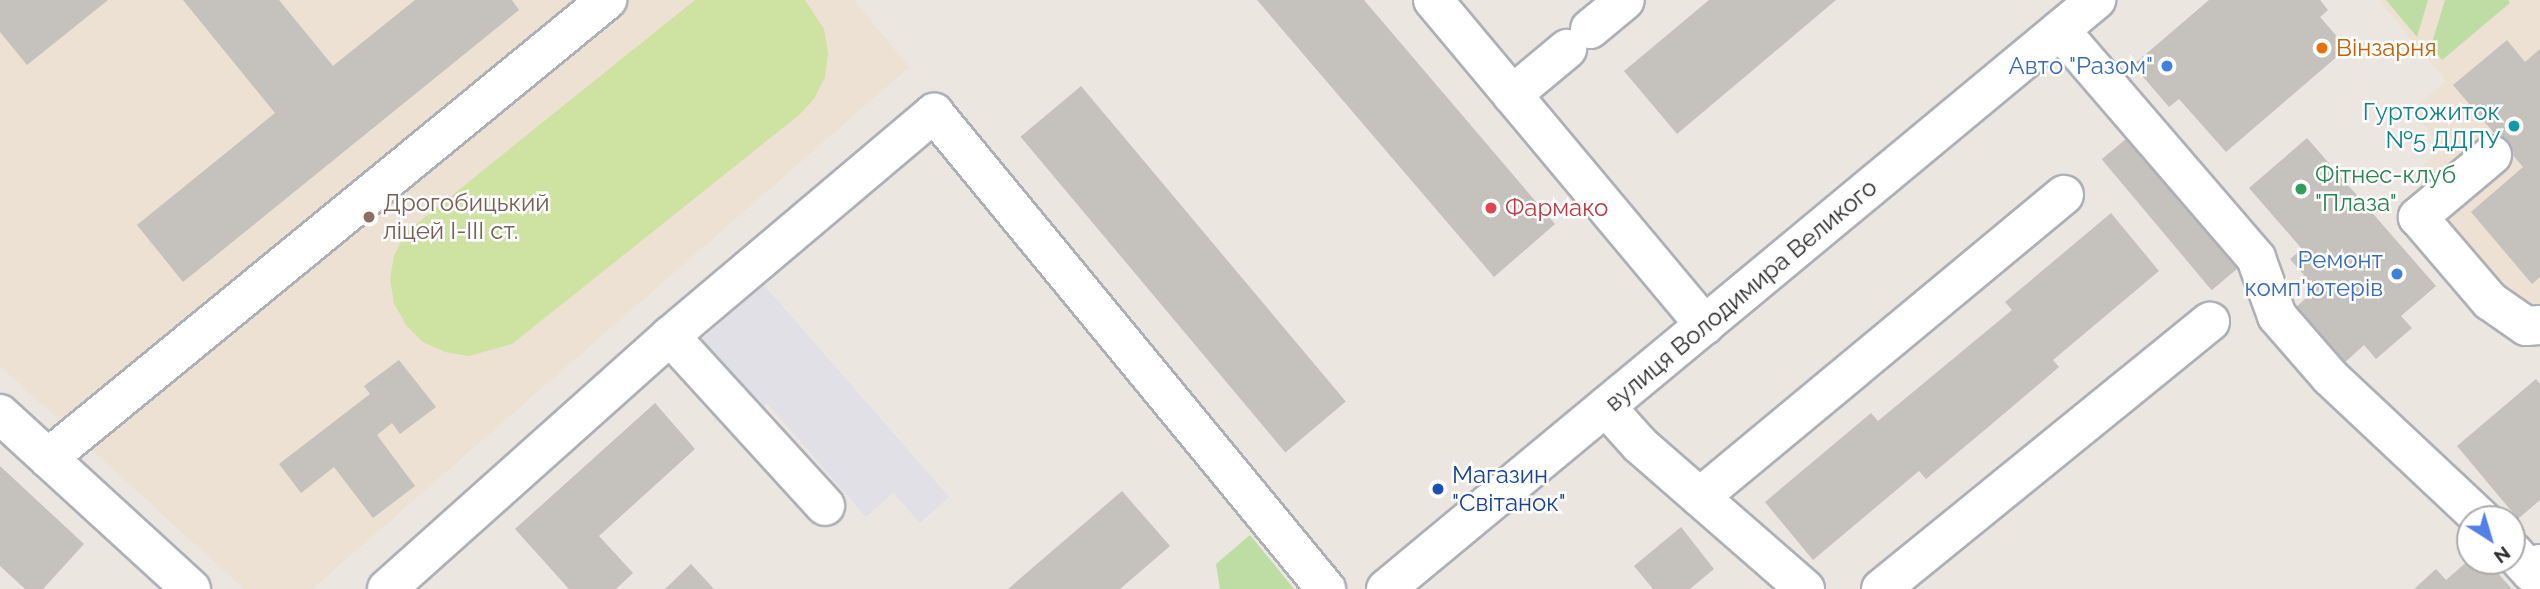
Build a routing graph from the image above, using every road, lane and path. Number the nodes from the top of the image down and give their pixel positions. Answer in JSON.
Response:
{"nodes":[{"id":1,"x":607,"y":0,"type":"edge"},
{"id":2,"x":1433,"y":0,"type":"edge"},
{"id":3,"x":1625,"y":0,"type":"edge"},
{"id":4,"x":2096,"y":0,"type":"edge"},
{"id":5,"x":2060,"y":30,"type":"junction"},
{"id":6,"x":1512,"y":95,"type":"junction"},
{"id":7,"x":2492,"y":155,"type":"dead end"},
{"id":8,"x":2064,"y":195,"type":"dead end"},
{"id":9,"x":2210,"y":322,"type":"dead end"},
{"id":10,"x":1704,"y":325,"type":"junction"},
{"id":11,"x":2540,"y":325,"type":"edge"},
{"id":12,"x":670,"y":336,"type":"junction"},
{"id":13,"x":1606,"y":407,"type":"junction"},
{"id":14,"x":0,"y":414,"type":"edge"},
{"id":15,"x":48,"y":458,"type":"junction"},
{"id":16,"x":1700,"y":497,"type":"junction"},
{"id":17,"x":2466,"y":505,"type":"edge"},
{"id":18,"x":825,"y":506,"type":"dead end"},
{"id":19,"x":2540,"y":564,"type":"edge"},
{"id":20,"x":2526,"y":566,"type":"edge"},
{"id":21,"x":191,"y":589,"type":"edge"},
{"id":22,"x":387,"y":589,"type":"edge"},
{"id":23,"x":1326,"y":589,"type":"edge"},
{"id":24,"x":1386,"y":589,"type":"edge"},
{"id":25,"x":1805,"y":589,"type":"edge"},
{"id":26,"x":1881,"y":589,"type":"edge"}],
"edges":[{"from":1,"to":15,"type":"street"},
{"from":2,"to":6,"type":"street"},
{"from":3,"to":6,"type":"street"},
{"from":4,"to":5,"type":"street","name":"вулиця Володимира Великого"},
{"from":5,"to":10,"type":"street","name":"вулиця Володимира Великого"},
{"from":5,"to":17,"type":"street"},
{"from":6,"to":10,"type":"street"},
{"from":7,"to":11,"type":"street"},
{"from":8,"to":16,"type":"street"},
{"from":9,"to":26,"type":"street"},
{"from":10,"to":13,"type":"street","name":"вулиця Володимира Великого"},
{"from":12,"to":18,"type":"street"},
{"from":12,"to":22,"type":"street"},
{"from":12,"to":23,"type":"street"},
{"from":13,"to":16,"type":"street"},
{"from":13,"to":24,"type":"street","name":"вулиця Володимира Великого"},
{"from":14,"to":15,"type":"street"},
{"from":15,"to":21,"type":"street"},
{"from":16,"to":25,"type":"street"},
{"from":19,"to":20,"type":"street"}]}
